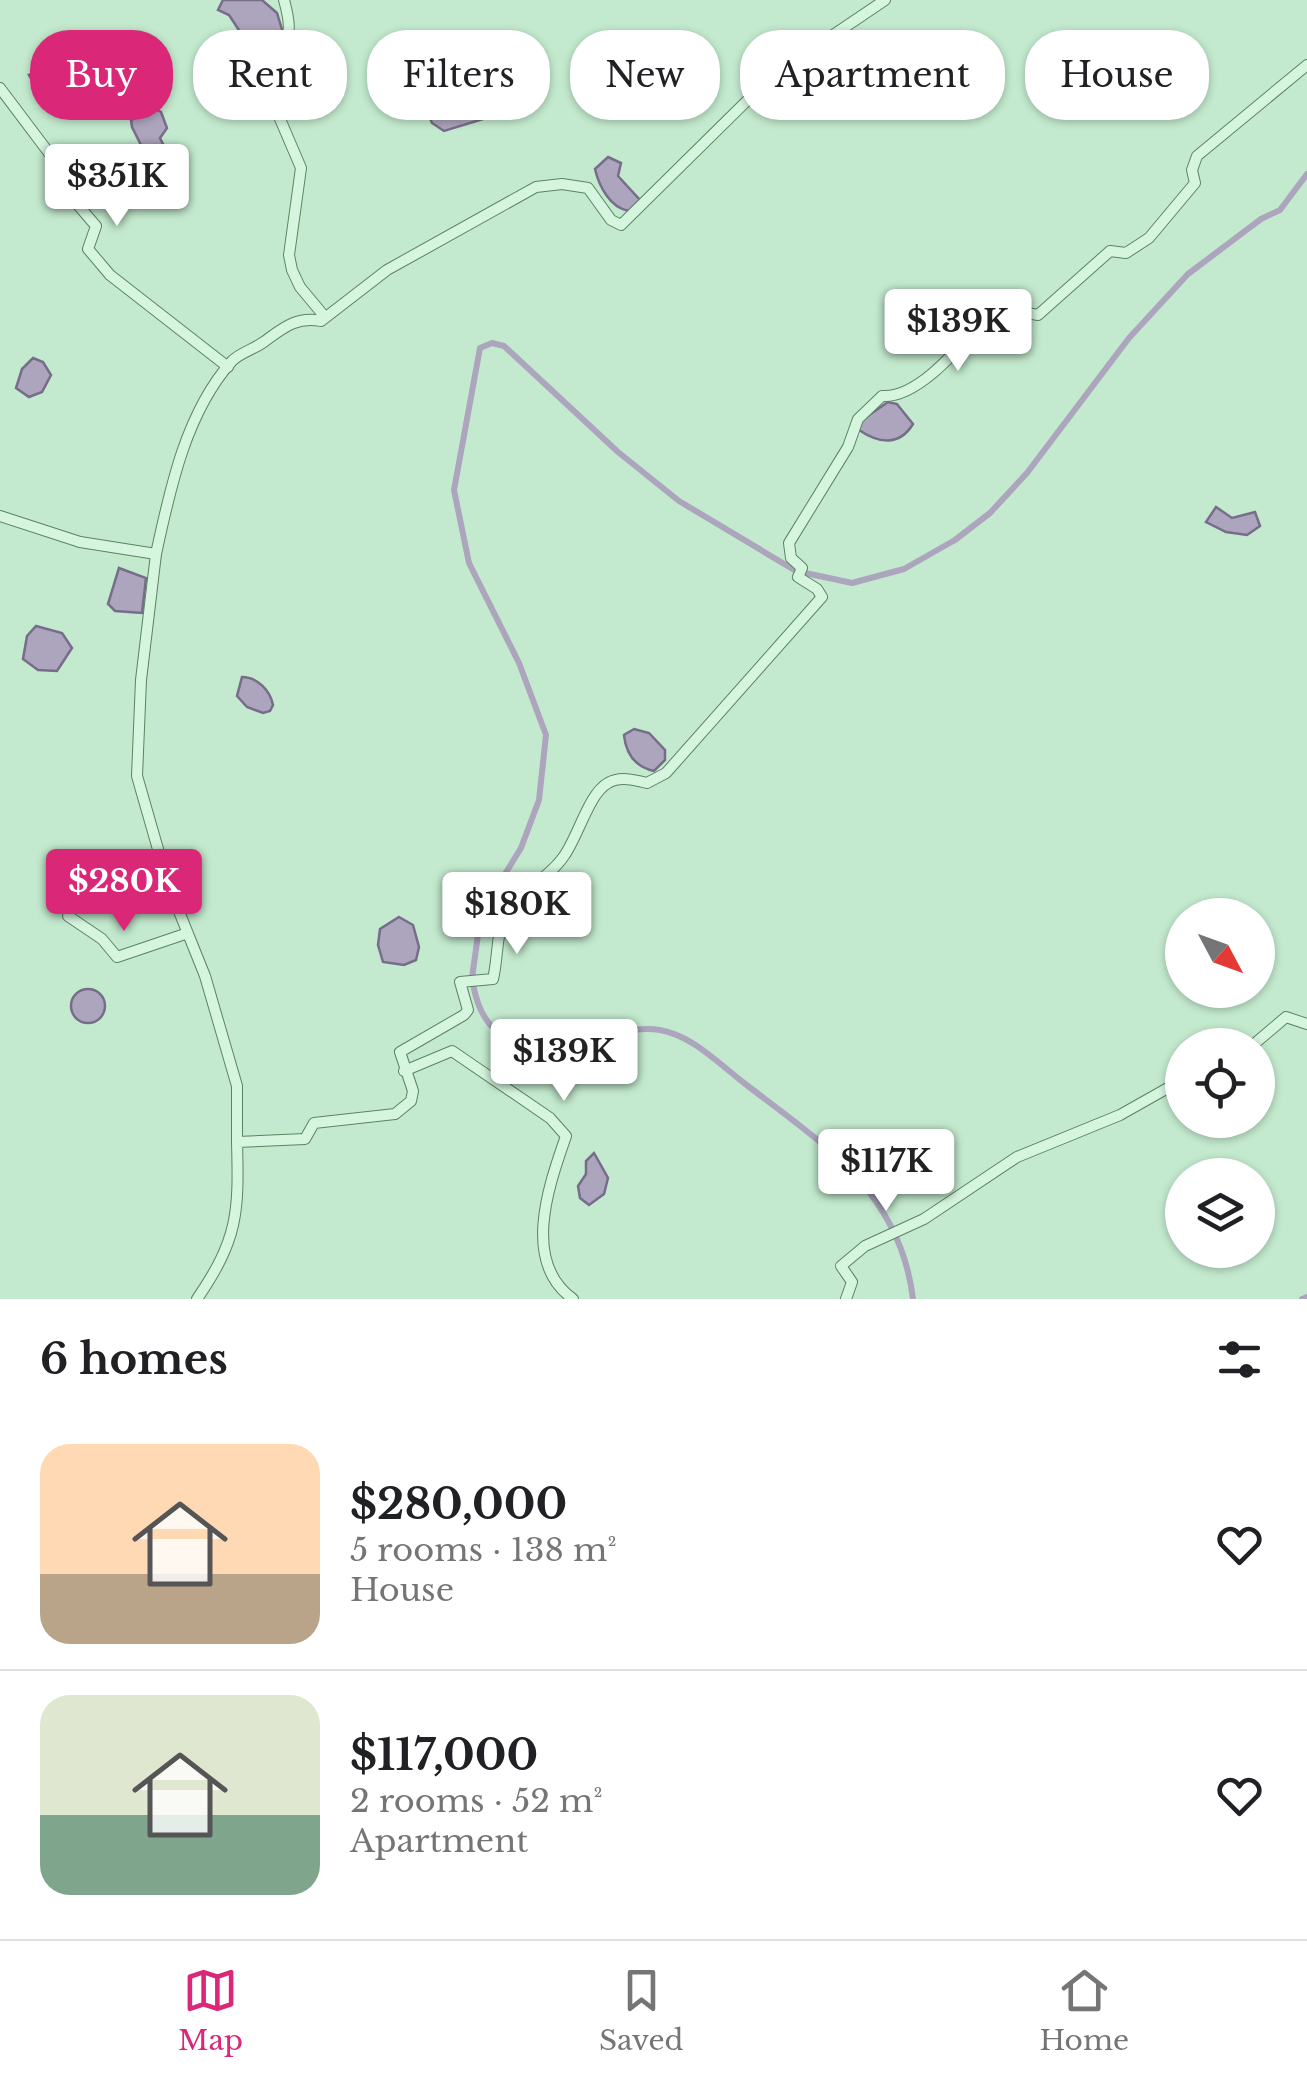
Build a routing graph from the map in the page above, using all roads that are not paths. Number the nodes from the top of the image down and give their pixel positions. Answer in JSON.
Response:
{"nodes":[{"id":1,"x":284,"y":0,"type":"edge"},
{"id":2,"x":886,"y":0,"type":"edge"},
{"id":3,"x":1307,"y":64,"type":"edge"},
{"id":4,"x":0,"y":88,"type":"edge"},
{"id":5,"x":325,"y":317,"type":"junction"},
{"id":6,"x":228,"y":368,"type":"junction"},
{"id":7,"x":0,"y":516,"type":"edge"},
{"id":8,"x":156,"y":554,"type":"junction"},
{"id":9,"x":68,"y":916,"type":"dead end"},
{"id":10,"x":185,"y":934,"type":"junction"},
{"id":11,"x":1307,"y":1024,"type":"edge"},
{"id":12,"x":1274,"y":1028,"type":"edge"},
{"id":13,"x":404,"y":1072,"type":"junction"},
{"id":14,"x":1165,"y":1090,"type":"edge"},
{"id":15,"x":237,"y":1142,"type":"junction"},
{"id":16,"x":197,"y":1299,"type":"edge"},
{"id":17,"x":573,"y":1299,"type":"edge"},
{"id":18,"x":846,"y":1299,"type":"edge"}],
"edges":[{"from":1,"to":5,"type":"street"},
{"from":2,"to":5,"type":"street"},
{"from":3,"to":13,"type":"street"},
{"from":4,"to":6,"type":"street"},
{"from":5,"to":6,"type":"street"},
{"from":6,"to":8,"type":"street"},
{"from":7,"to":8,"type":"street"},
{"from":8,"to":10,"type":"street"},
{"from":9,"to":10,"type":"street"},
{"from":10,"to":15,"type":"street"},
{"from":11,"to":12,"type":"street"},
{"from":13,"to":15,"type":"street"},
{"from":13,"to":17,"type":"street"},
{"from":14,"to":18,"type":"street"},
{"from":15,"to":16,"type":"street"}]}
